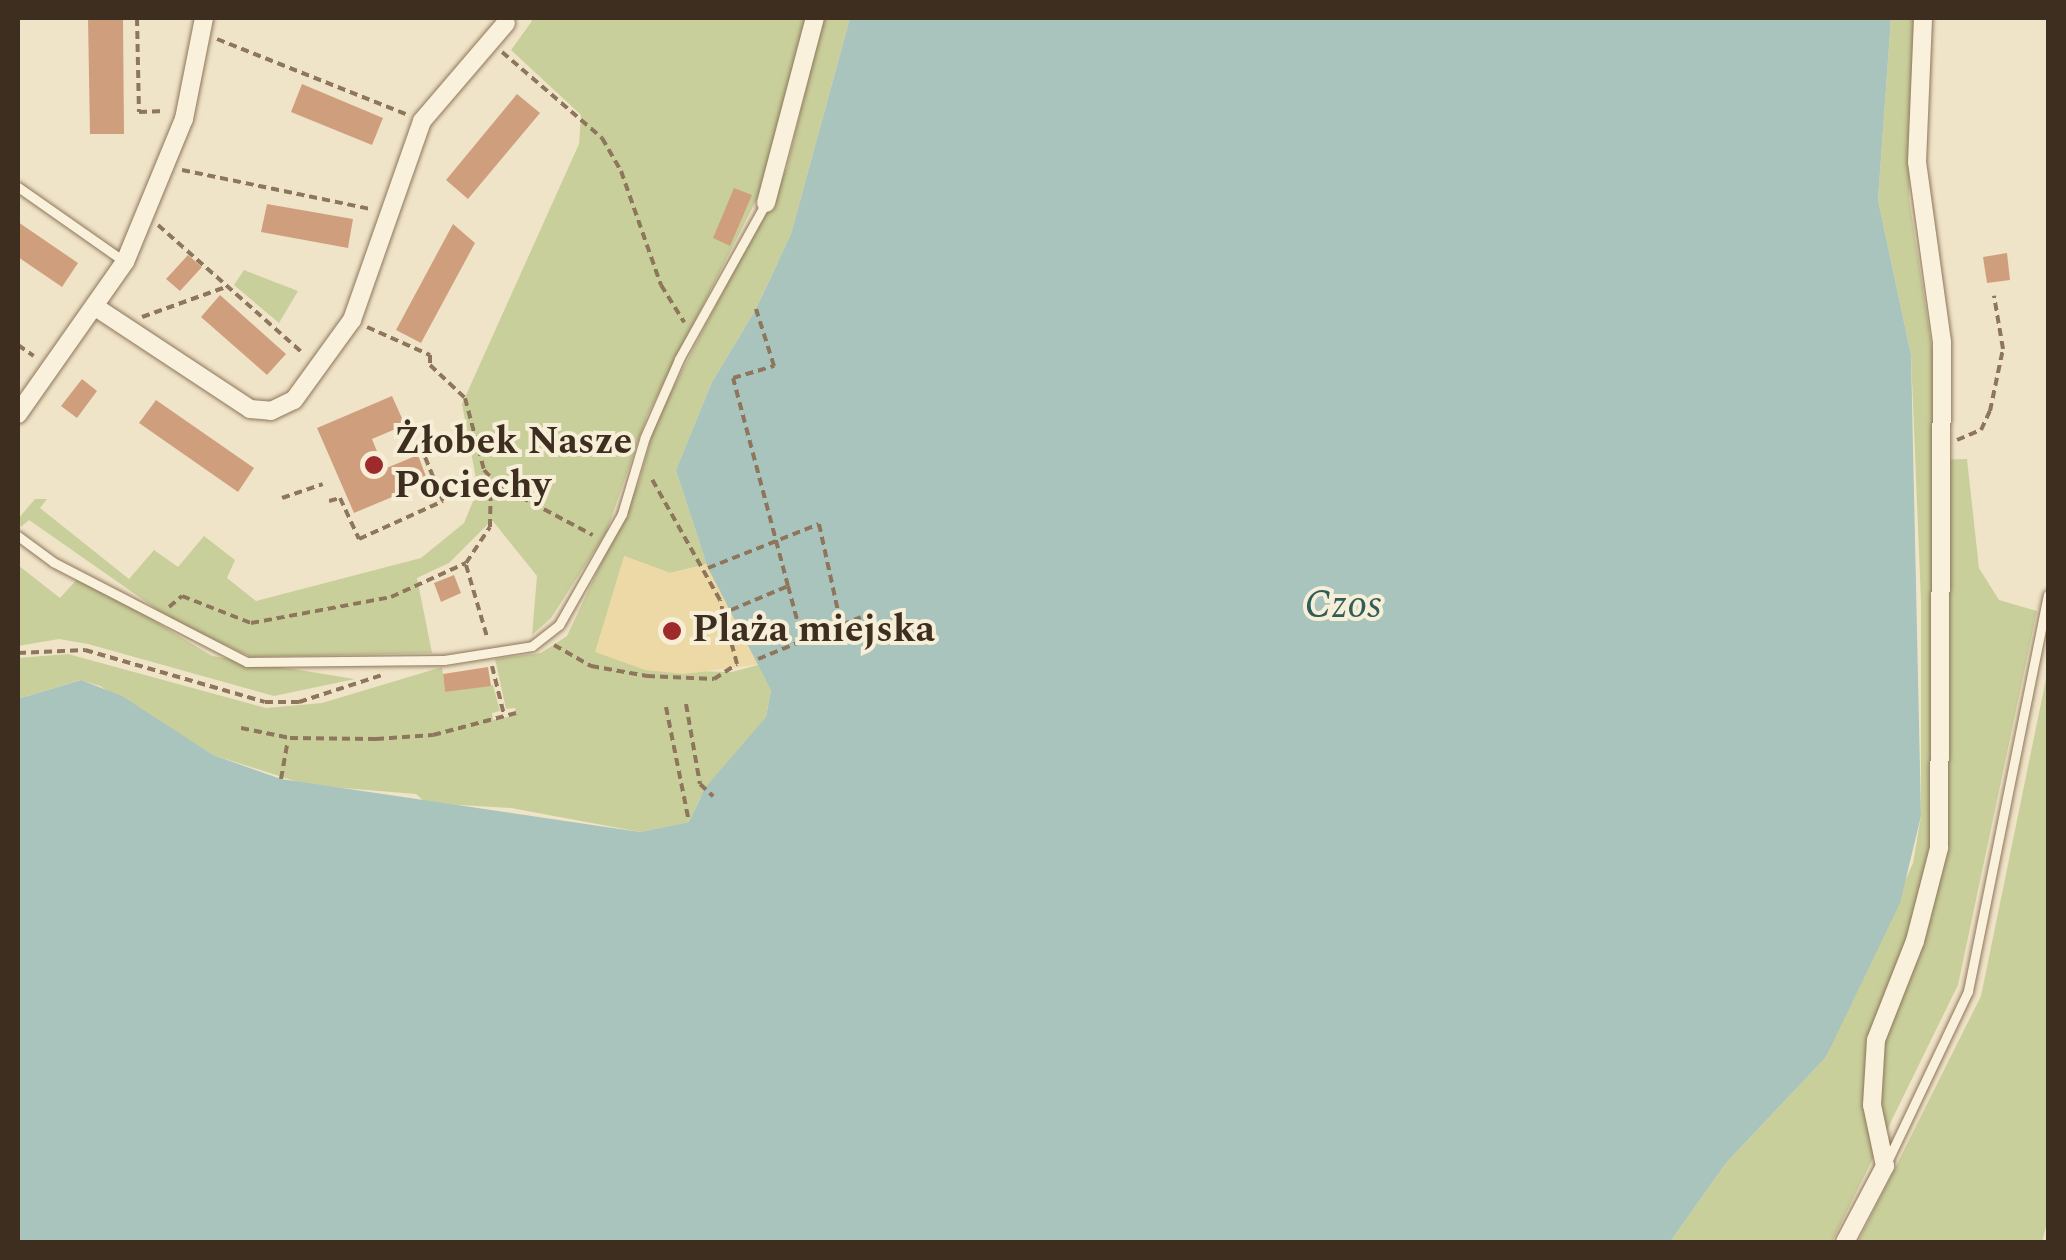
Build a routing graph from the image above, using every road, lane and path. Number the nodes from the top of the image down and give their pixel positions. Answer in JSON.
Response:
{"nodes":[{"id":1,"x":138,"y":18,"type":"edge"},
{"id":2,"x":204,"y":18,"type":"edge"},
{"id":3,"x":815,"y":18,"type":"edge"},
{"id":4,"x":1923,"y":18,"type":"edge"},
{"id":5,"x":506,"y":22,"type":"dead end"},
{"id":6,"x":218,"y":39,"type":"dead end"},
{"id":7,"x":509,"y":57,"type":"dead end"},
{"id":8,"x":164,"y":111,"type":"dead end"},
{"id":9,"x":422,"y":121,"type":"junction"},
{"id":10,"x":182,"y":170,"type":"dead end"},
{"id":11,"x":18,"y":187,"type":"edge"},
{"id":12,"x":766,"y":203,"type":"joint"},
{"id":13,"x":391,"y":212,"type":"junction"},
{"id":14,"x":158,"y":225,"type":"dead end"},
{"id":15,"x":125,"y":262,"type":"junction"},
{"id":16,"x":226,"y":287,"type":"junction"},
{"id":17,"x":1994,"y":296,"type":"dead end"},
{"id":18,"x":97,"y":308,"type":"junction"},
{"id":19,"x":756,"y":309,"type":"dead end"},
{"id":20,"x":352,"y":320,"type":"junction"},
{"id":21,"x":697,"y":330,"type":"junction"},
{"id":22,"x":130,"y":331,"type":"junction"},
{"id":23,"x":18,"y":344,"type":"edge"},
{"id":24,"x":28,"y":352,"type":"dead end"},
{"id":25,"x":319,"y":367,"type":"junction"},
{"id":26,"x":18,"y":414,"type":"edge"},
{"id":27,"x":1953,"y":441,"type":"dead end"},
{"id":28,"x":423,"y":452,"type":"dead end"},
{"id":29,"x":639,"y":455,"type":"junction"},
{"id":30,"x":490,"y":477,"type":"junction"},
{"id":31,"x":323,"y":484,"type":"dead end"},
{"id":32,"x":282,"y":498,"type":"dead end"},
{"id":33,"x":330,"y":501,"type":"dead end"},
{"id":34,"x":18,"y":536,"type":"edge"},
{"id":35,"x":607,"y":540,"type":"junction"},
{"id":36,"x":775,"y":542,"type":"junction"},
{"id":37,"x":466,"y":563,"type":"junction"},
{"id":38,"x":708,"y":568,"type":"dead end"},
{"id":39,"x":788,"y":586,"type":"junction"},
{"id":40,"x":2048,"y":595,"type":"edge"},
{"id":41,"x":731,"y":610,"type":"dead end"},
{"id":42,"x":158,"y":616,"type":"junction"},
{"id":43,"x":861,"y":618,"type":"dead end"},
{"id":44,"x":841,"y":626,"type":"junction"},
{"id":45,"x":486,"y":629,"type":"dead end"},
{"id":46,"x":546,"y":638,"type":"junction"},
{"id":47,"x":802,"y":642,"type":"junction"},
{"id":48,"x":18,"y":653,"type":"edge"},
{"id":49,"x":489,"y":653,"type":"junction"},
{"id":50,"x":758,"y":659,"type":"dead end"},
{"id":51,"x":396,"y":668,"type":"dead end"},
{"id":52,"x":686,"y":704,"type":"dead end"},
{"id":53,"x":666,"y":707,"type":"dead end"},
{"id":54,"x":516,"y":713,"type":"dead end"},
{"id":55,"x":504,"y":715,"type":"junction"},
{"id":56,"x":241,"y":728,"type":"dead end"},
{"id":57,"x":286,"y":744,"type":"dead end"},
{"id":58,"x":281,"y":778,"type":"dead end"},
{"id":59,"x":713,"y":796,"type":"dead end"},
{"id":60,"x":688,"y":822,"type":"dead end"},
{"id":61,"x":1885,"y":1166,"type":"junction"},
{"id":62,"x":1845,"y":1242,"type":"edge"}],
"edges":[{"from":1,"to":8,"type":"path"},
{"from":2,"to":15,"type":"street"},
{"from":3,"to":12,"type":"street"},
{"from":4,"to":61,"type":"street"},
{"from":5,"to":9,"type":"street"},
{"from":6,"to":9,"type":"path"},
{"from":7,"to":21,"type":"path"},
{"from":9,"to":13,"type":"street"},
{"from":10,"to":13,"type":"path"},
{"from":11,"to":15,"type":"lane"},
{"from":12,"to":21,"type":"lane"},
{"from":13,"to":20,"type":"street"},
{"from":14,"to":16,"type":"path"},
{"from":15,"to":18,"type":"street"},
{"from":16,"to":22,"type":"path"},
{"from":16,"to":25,"type":"path"},
{"from":17,"to":27,"type":"path"},
{"from":18,"to":22,"type":"street"},
{"from":18,"to":26,"type":"street"},
{"from":19,"to":36,"type":"path"},
{"from":20,"to":25,"type":"street"},
{"from":20,"to":30,"type":"path"},
{"from":21,"to":29,"type":"lane"},
{"from":22,"to":25,"type":"street"},
{"from":23,"to":24,"type":"path"},
{"from":28,"to":33,"type":"path"},
{"from":29,"to":35,"type":"lane"},
{"from":29,"to":46,"type":"path"},
{"from":30,"to":35,"type":"path"},
{"from":30,"to":37,"type":"path"},
{"from":31,"to":32,"type":"path"},
{"from":34,"to":42,"type":"lane"},
{"from":35,"to":46,"type":"lane"},
{"from":36,"to":38,"type":"path"},
{"from":36,"to":39,"type":"path"},
{"from":36,"to":44,"type":"path"},
{"from":37,"to":42,"type":"path"},
{"from":37,"to":45,"type":"path"},
{"from":39,"to":41,"type":"path"},
{"from":39,"to":47,"type":"path"},
{"from":40,"to":61,"type":"lane"},
{"from":42,"to":49,"type":"lane"},
{"from":43,"to":44,"type":"path"},
{"from":44,"to":47,"type":"path"},
{"from":46,"to":49,"type":"lane"},
{"from":47,"to":50,"type":"path"},
{"from":48,"to":51,"type":"path"},
{"from":49,"to":55,"type":"path"},
{"from":52,"to":59,"type":"path"},
{"from":53,"to":60,"type":"path"},
{"from":54,"to":55,"type":"path"},
{"from":55,"to":56,"type":"path"},
{"from":57,"to":58,"type":"path"},
{"from":61,"to":62,"type":"street"}]}
